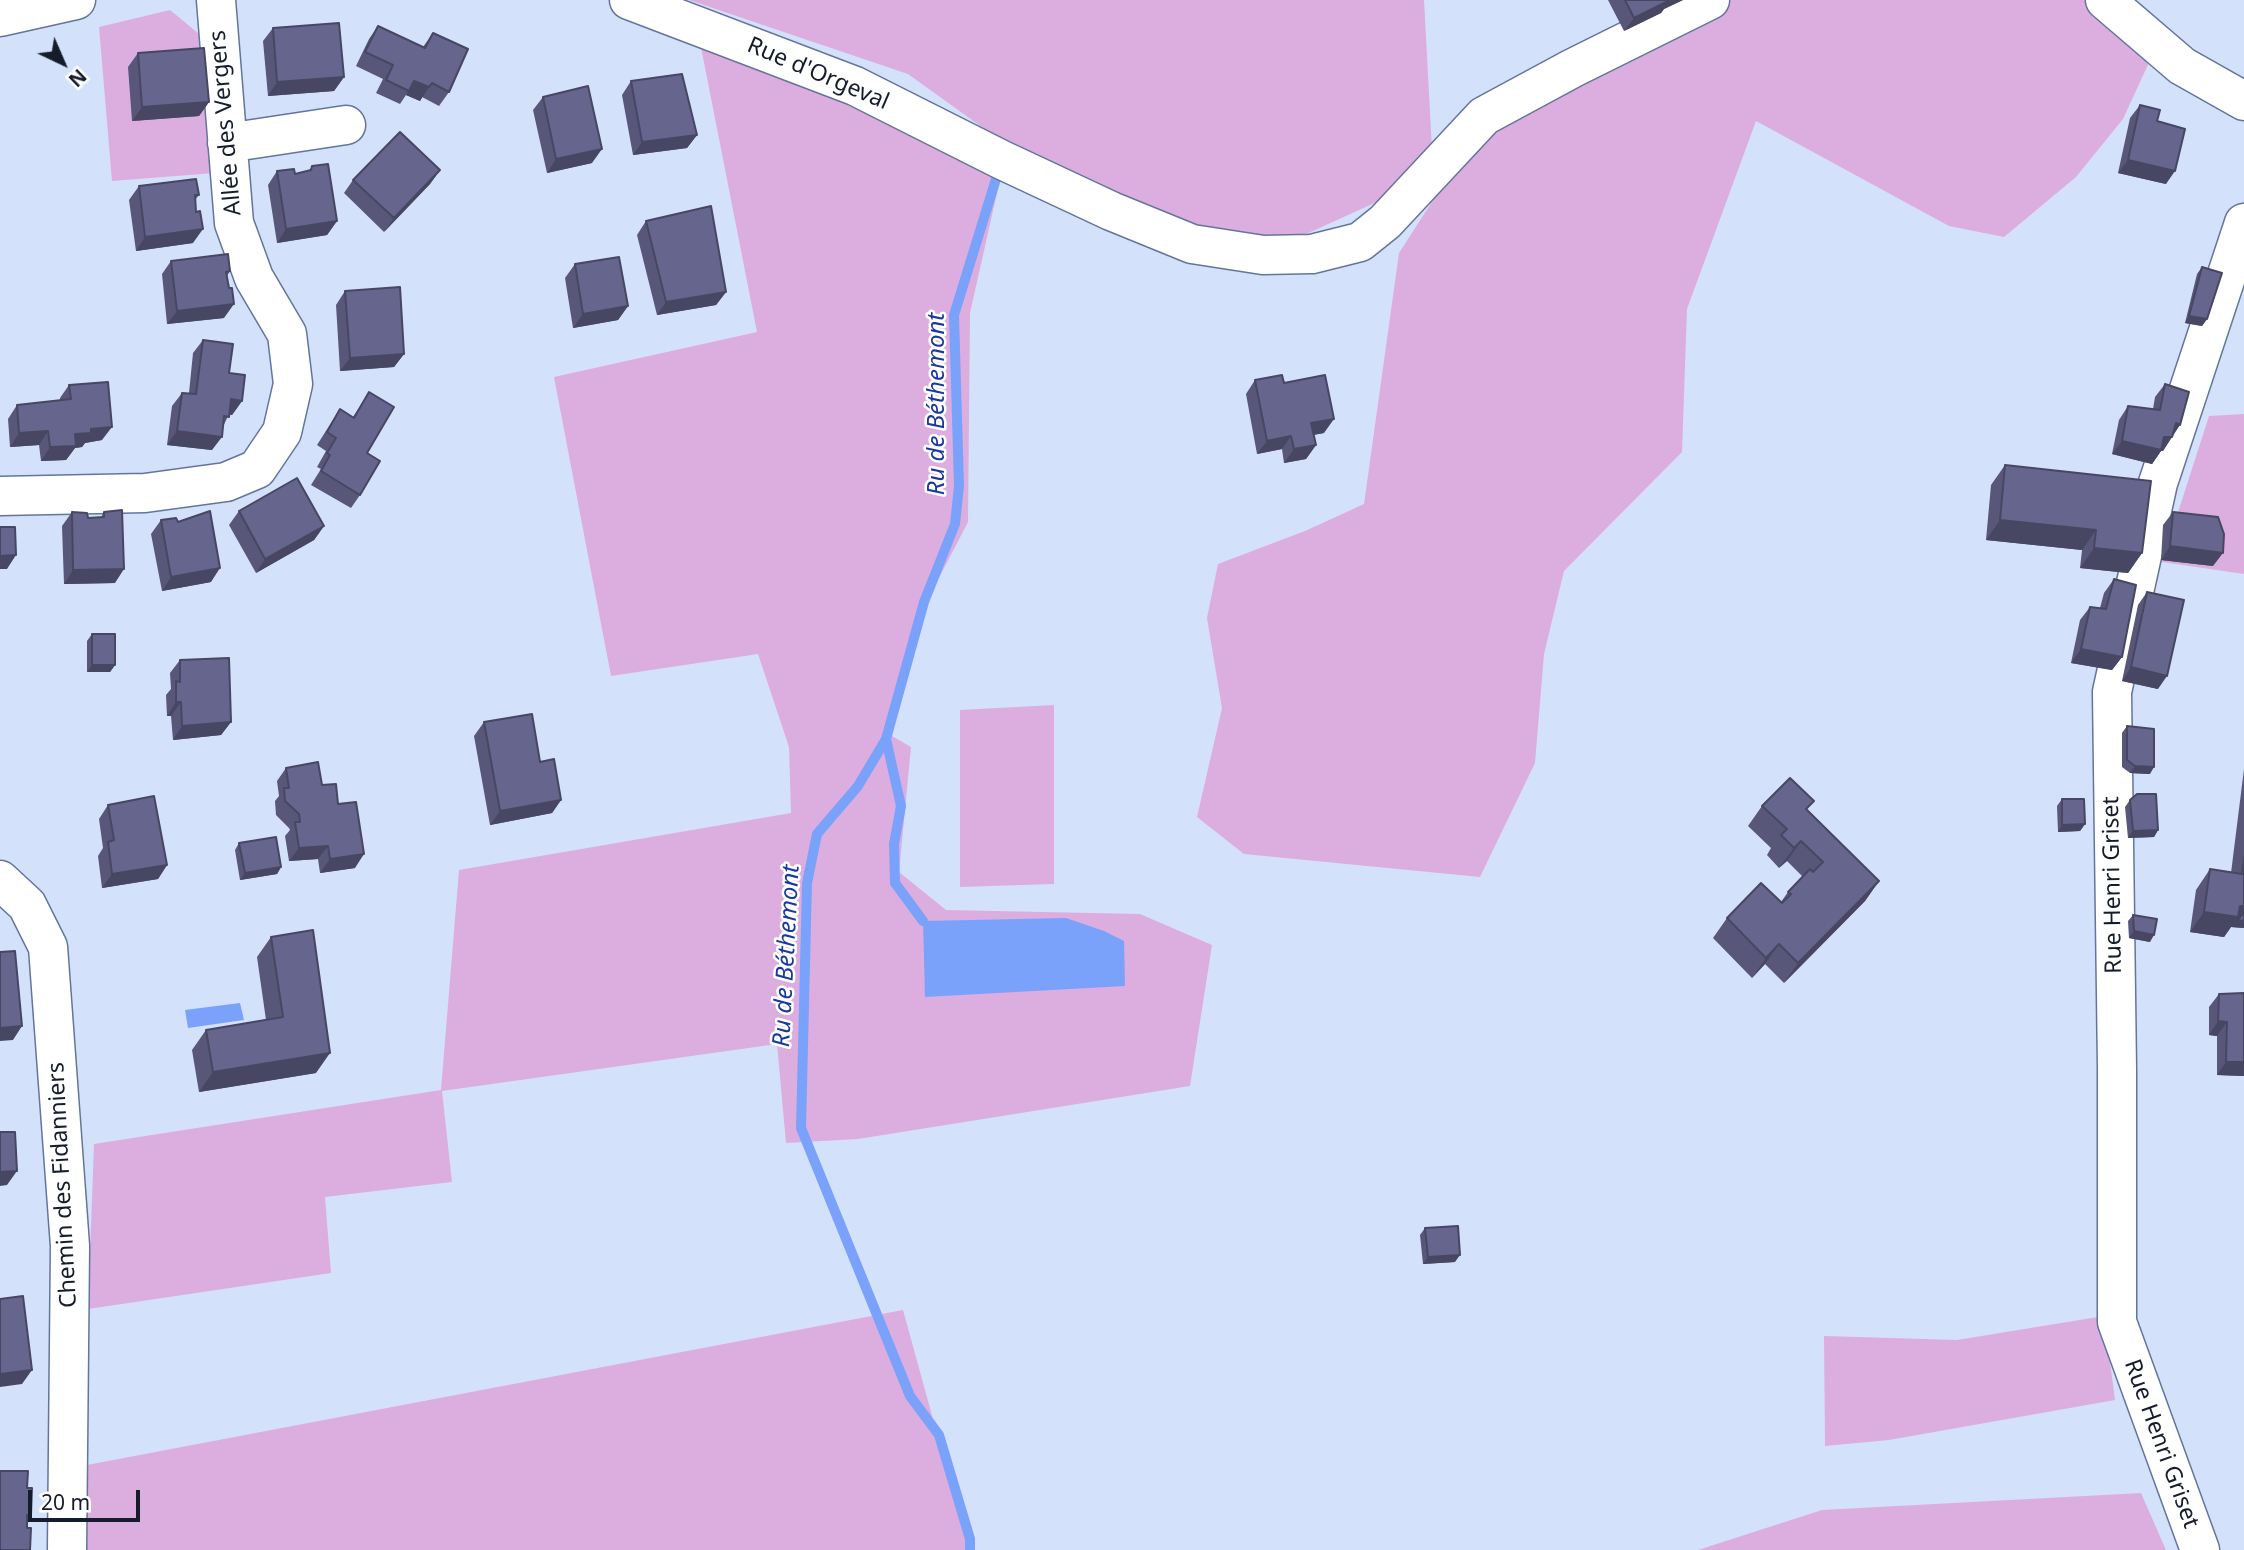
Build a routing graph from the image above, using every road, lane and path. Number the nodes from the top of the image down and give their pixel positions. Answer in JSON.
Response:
{"nodes":[{"id":1,"x":76,"y":0,"type":"edge"},
{"id":2,"x":216,"y":0,"type":"edge"},
{"id":3,"x":629,"y":0,"type":"edge"},
{"id":4,"x":1710,"y":0,"type":"edge"},
{"id":5,"x":2105,"y":0,"type":"edge"},
{"id":6,"x":0,"y":17,"type":"edge"},
{"id":7,"x":2244,"y":101,"type":"edge"},
{"id":8,"x":346,"y":125,"type":"dead end"},
{"id":9,"x":227,"y":143,"type":"junction"},
{"id":10,"x":2244,"y":223,"type":"edge"},
{"id":11,"x":0,"y":496,"type":"edge"},
{"id":12,"x":0,"y":880,"type":"edge"},
{"id":13,"x":67,"y":1550,"type":"edge"},
{"id":14,"x":2200,"y":1550,"type":"edge"}],
"edges":[{"from":1,"to":6,"type":"street"},
{"from":2,"to":9,"type":"street","name":"Allée des Vergers"},
{"from":3,"to":4,"type":"street","name":"Rue d'Orgeval"},
{"from":5,"to":7,"type":"street"},
{"from":8,"to":9,"type":"street"},
{"from":9,"to":11,"type":"street","name":"Allée des Vergers"},
{"from":10,"to":14,"type":"street","name":"Rue Henri Griset"},
{"from":12,"to":13,"type":"street","name":"Chemin des Fidanniers"}]}
